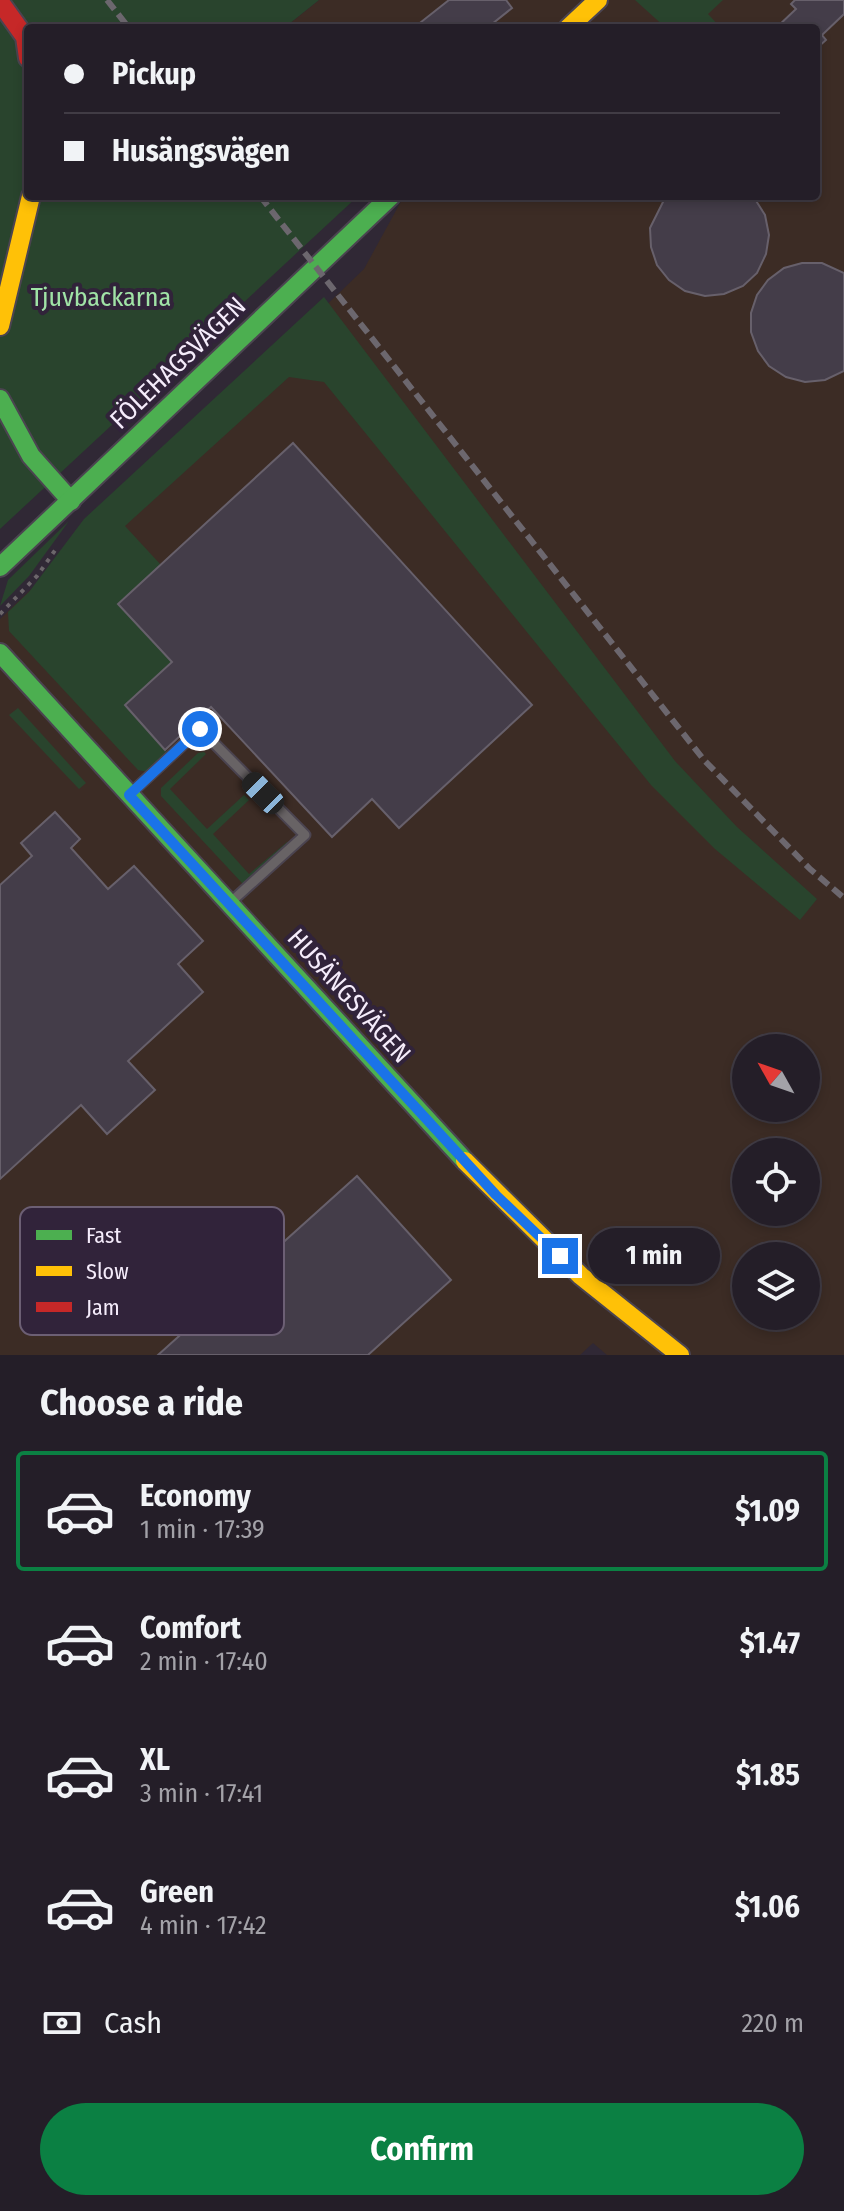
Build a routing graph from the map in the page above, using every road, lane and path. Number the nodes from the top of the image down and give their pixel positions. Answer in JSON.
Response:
{"nodes":[{"id":1,"x":598,"y":0,"type":"edge"},
{"id":2,"x":0,"y":2,"type":"edge"},
{"id":3,"x":572,"y":24,"type":"edge"},
{"id":4,"x":24,"y":36,"type":"edge"},
{"id":5,"x":30,"y":200,"type":"edge"},
{"id":6,"x":387,"y":200,"type":"edge"},
{"id":7,"x":0,"y":326,"type":"edge"},
{"id":8,"x":0,"y":399,"type":"edge"},
{"id":9,"x":71,"y":501,"type":"junction"},
{"id":10,"x":0,"y":567,"type":"edge"},
{"id":11,"x":0,"y":653,"type":"edge"},
{"id":12,"x":129,"y":795,"type":"junction"},
{"id":13,"x":229,"y":903,"type":"junction"},
{"id":14,"x":680,"y":1355,"type":"edge"}],
"edges":[{"from":1,"to":3,"type":"street"},
{"from":2,"to":4,"type":"street"},
{"from":5,"to":7,"type":"street"},
{"from":6,"to":9,"type":"street","name":"FÖLEHAGSVÄGEN"},
{"from":8,"to":9,"type":"street"},
{"from":9,"to":10,"type":"street","name":"FÖLEHAGSVÄGEN"},
{"from":11,"to":12,"type":"street","name":"HUSÄNGSVÄGEN"},
{"from":12,"to":13,"type":"street","name":"HUSÄNGSVÄGEN"},
{"from":12,"to":13,"type":"lane"},
{"from":13,"to":14,"type":"street","name":"HUSÄNGSVÄGEN"}]}
